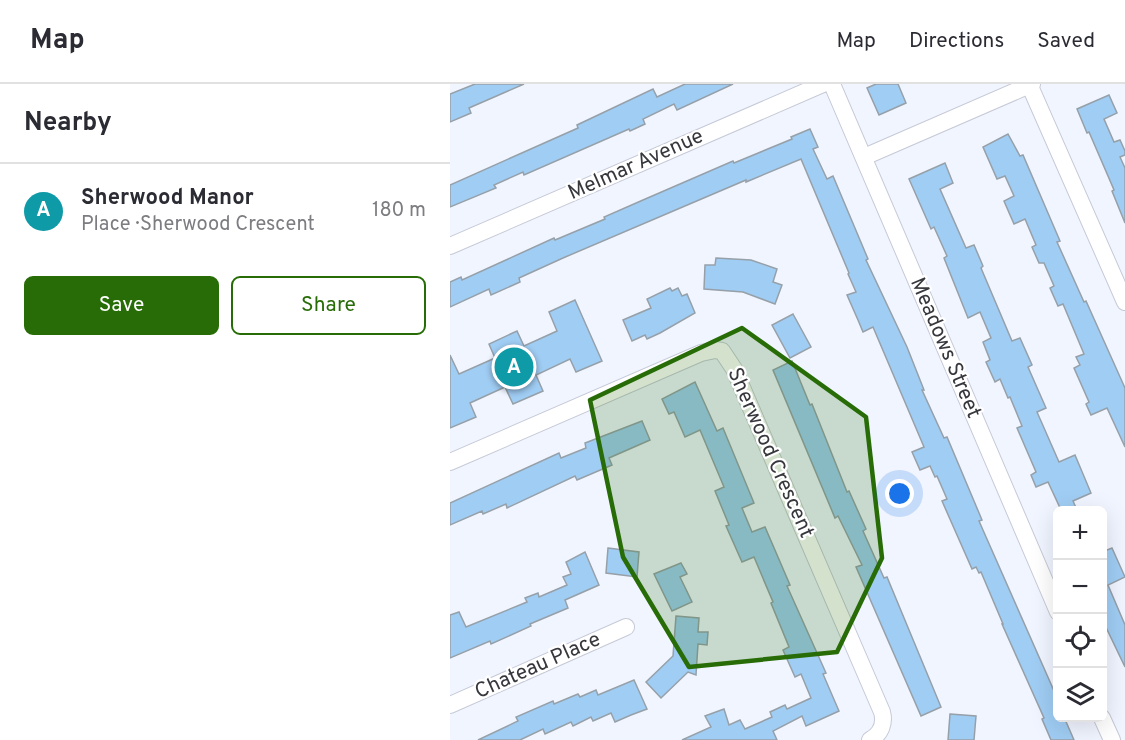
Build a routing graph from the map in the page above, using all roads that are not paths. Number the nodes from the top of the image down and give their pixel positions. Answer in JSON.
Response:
{"nodes":[{"id":1,"x":823,"y":84,"type":"edge"},
{"id":2,"x":832,"y":84,"type":"edge"},
{"id":3,"x":1030,"y":84,"type":"edge"},
{"id":4,"x":864,"y":157,"type":"junction"},
{"id":5,"x":450,"y":246,"type":"edge"},
{"id":6,"x":1125,"y":302,"type":"edge"},
{"id":7,"x":450,"y":462,"type":"edge"},
{"id":8,"x":1053,"y":600,"type":"edge"},
{"id":9,"x":626,"y":627,"type":"dead end"},
{"id":10,"x":450,"y":705,"type":"edge"},
{"id":11,"x":1104,"y":722,"type":"edge"},
{"id":12,"x":875,"y":735,"type":"edge"},
{"id":13,"x":1112,"y":740,"type":"edge"}],
"edges":[{"from":1,"to":5,"type":"street","name":"Melmar Avenue"},
{"from":2,"to":4,"type":"street","name":"Meadows Street"},
{"from":3,"to":4,"type":"street"},
{"from":3,"to":6,"type":"street"},
{"from":4,"to":8,"type":"street","name":"Meadows Street"},
{"from":7,"to":12,"type":"street","name":"Sherwood Crescent"},
{"from":9,"to":10,"type":"street","name":"Chateau Place"},
{"from":11,"to":13,"type":"street"}]}
